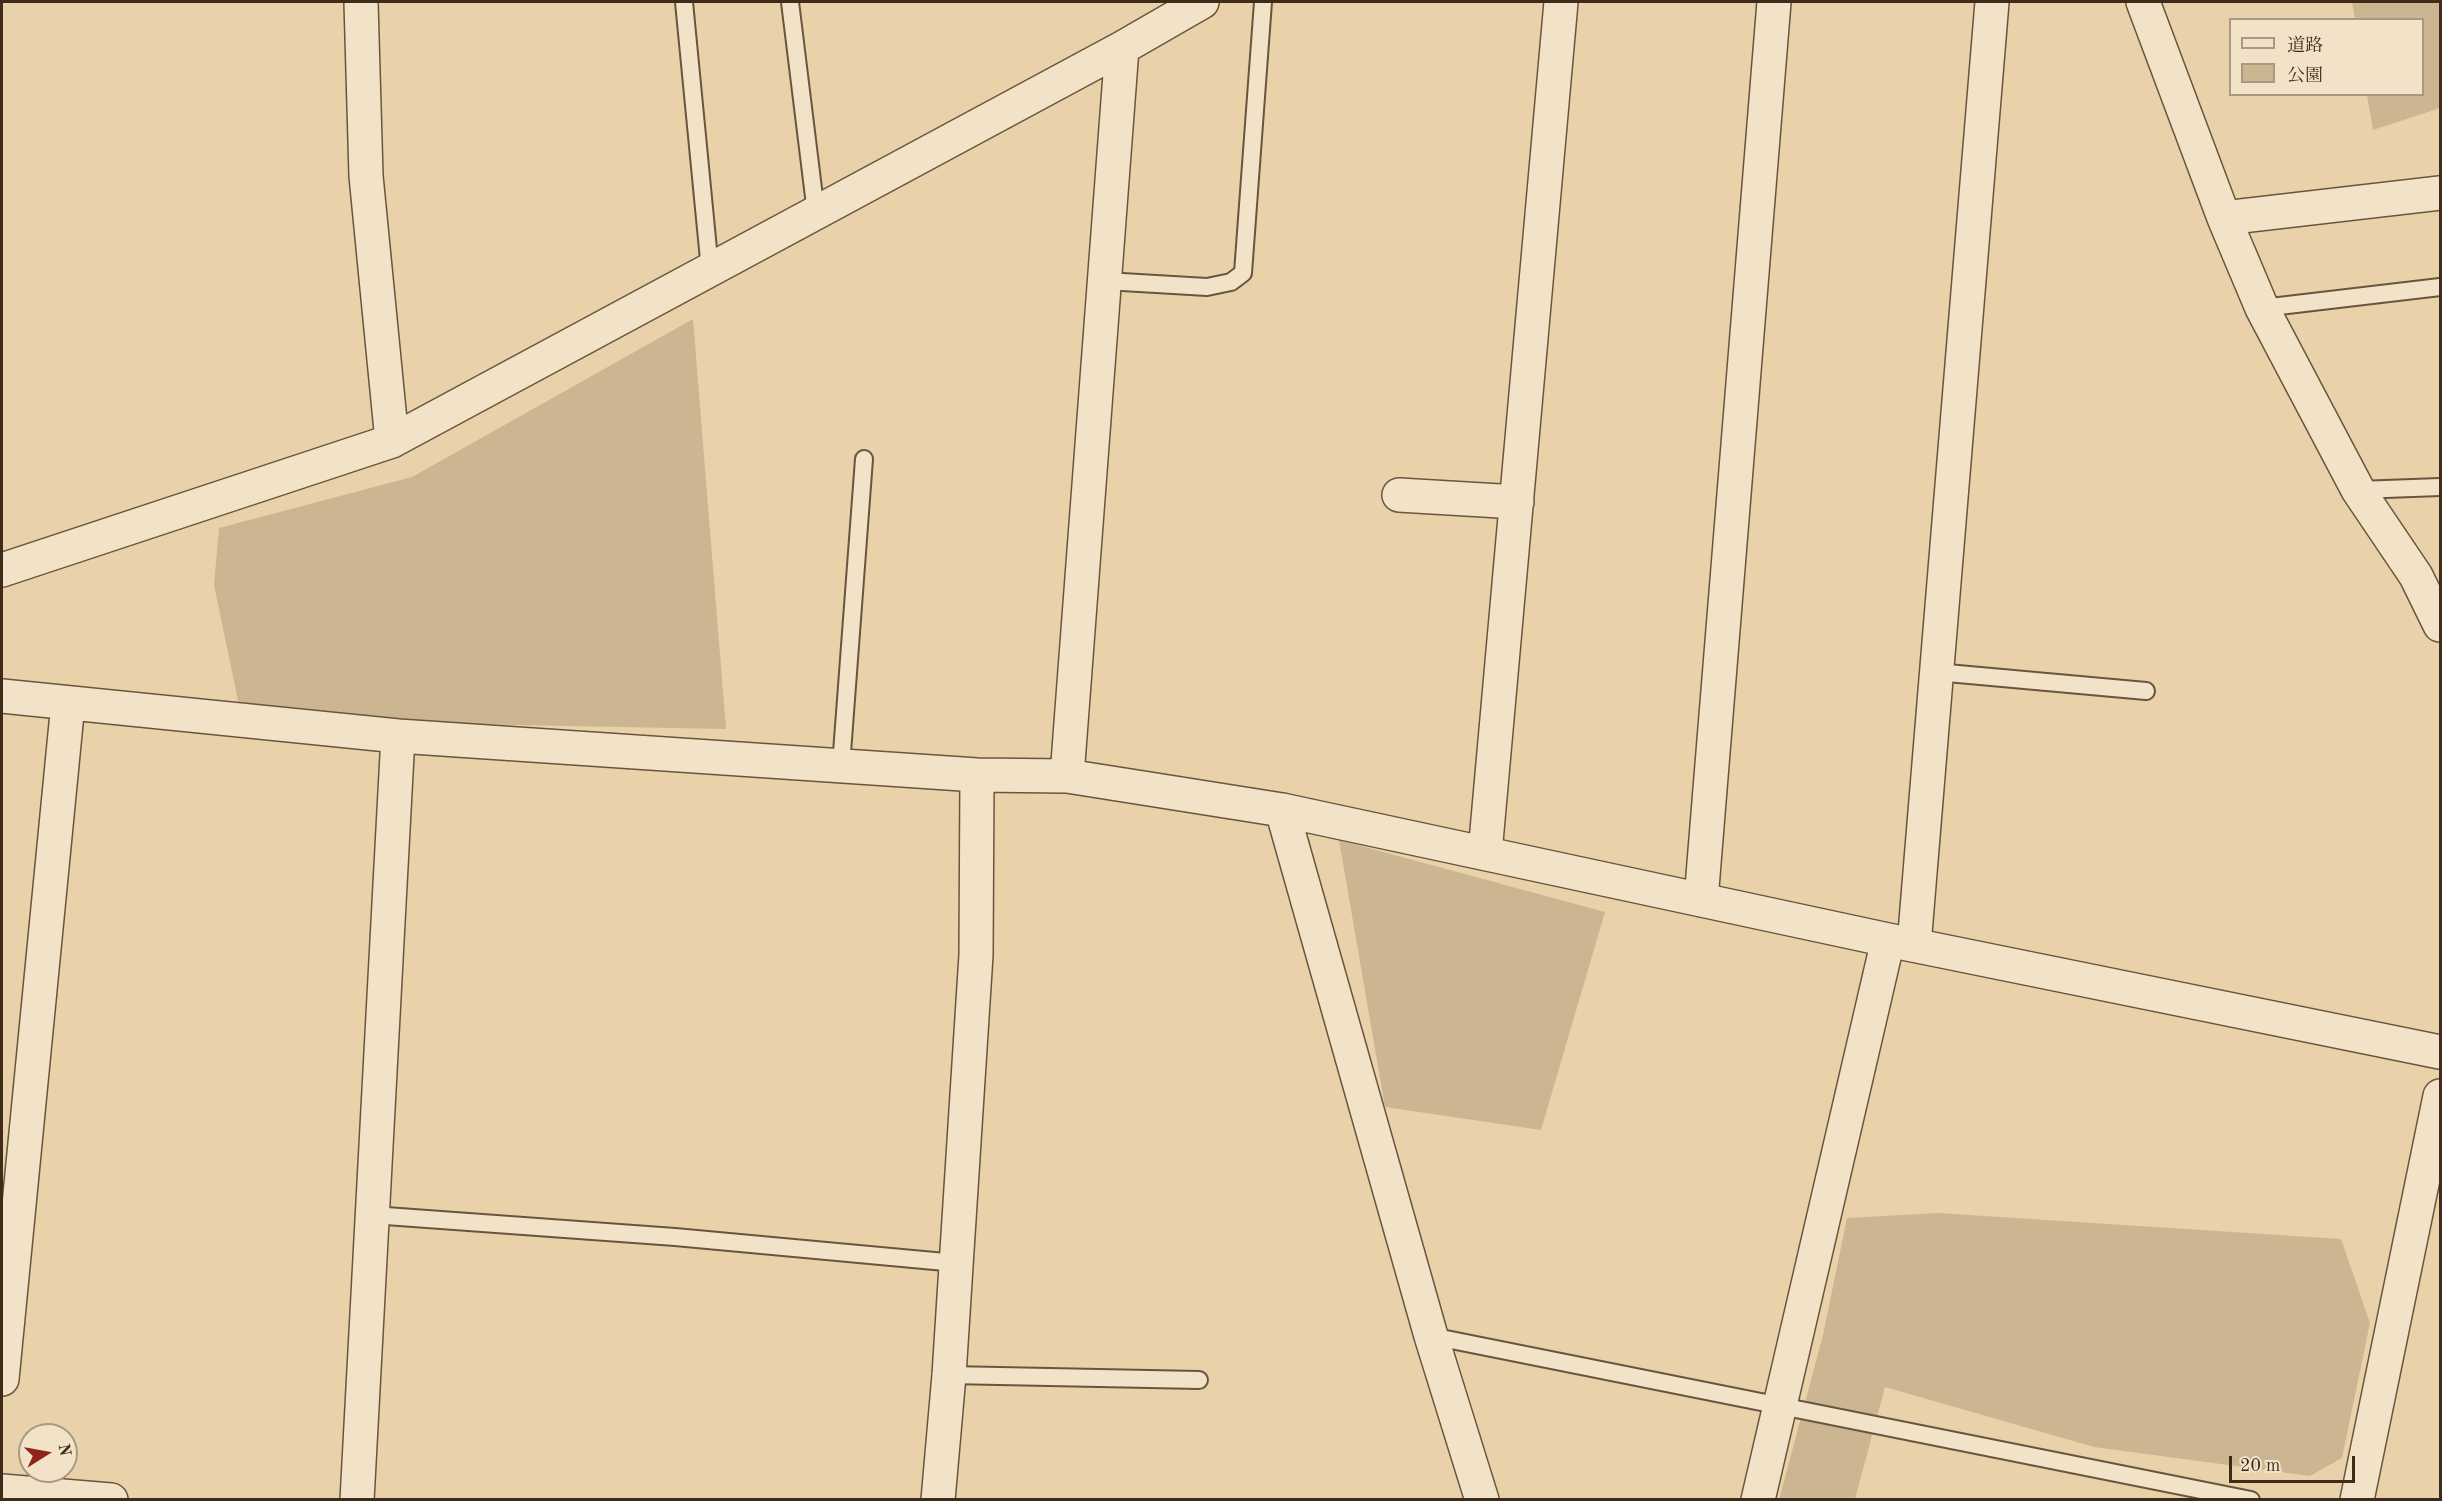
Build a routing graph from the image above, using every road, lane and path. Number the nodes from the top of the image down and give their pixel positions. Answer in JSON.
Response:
{"nodes":[{"id":1,"x":361,"y":2,"type":"edge"},
{"id":2,"x":684,"y":2,"type":"edge"},
{"id":3,"x":790,"y":2,"type":"edge"},
{"id":4,"x":1202,"y":2,"type":"edge"},
{"id":5,"x":1263,"y":2,"type":"edge"},
{"id":6,"x":1561,"y":2,"type":"edge"},
{"id":7,"x":1774,"y":2,"type":"edge"},
{"id":8,"x":1992,"y":2,"type":"edge"},
{"id":9,"x":2143,"y":2,"type":"edge"},
{"id":10,"x":1122,"y":48,"type":"junction"},
{"id":11,"x":2440,"y":193,"type":"edge"},
{"id":12,"x":816,"y":213,"type":"junction"},
{"id":13,"x":2224,"y":218,"type":"junction"},
{"id":14,"x":710,"y":270,"type":"junction"},
{"id":15,"x":1105,"y":281,"type":"junction"},
{"id":16,"x":2440,"y":287,"type":"edge"},
{"id":17,"x":2262,"y":308,"type":"junction"},
{"id":18,"x":392,"y":441,"type":"junction"},
{"id":19,"x":864,"y":459,"type":"dead end"},
{"id":20,"x":2440,"y":487,"type":"edge"},
{"id":21,"x":2358,"y":490,"type":"junction"},
{"id":22,"x":1399,"y":495,"type":"dead end"},
{"id":23,"x":1517,"y":502,"type":"junction"},
{"id":24,"x":2,"y":570,"type":"edge"},
{"id":25,"x":2440,"y":625,"type":"edge"},
{"id":26,"x":1936,"y":672,"type":"junction"},
{"id":27,"x":2146,"y":691,"type":"dead end"},
{"id":28,"x":2,"y":696,"type":"edge"},
{"id":29,"x":68,"y":703,"type":"junction"},
{"id":30,"x":398,"y":736,"type":"junction"},
{"id":31,"x":841,"y":766,"type":"junction"},
{"id":32,"x":977,"y":775,"type":"junction"},
{"id":33,"x":1067,"y":776,"type":"junction"},
{"id":34,"x":1282,"y":810,"type":"junction"},
{"id":35,"x":1485,"y":854,"type":"junction"},
{"id":36,"x":1701,"y":900,"type":"junction"},
{"id":37,"x":1901,"y":943,"type":"junction"},
{"id":38,"x":2440,"y":1052,"type":"edge"},
{"id":39,"x":2440,"y":1096,"type":"edge"},
{"id":40,"x":11,"y":1190,"type":"edge"},
{"id":41,"x":372,"y":1215,"type":"junction"},
{"id":42,"x":956,"y":1263,"type":"junction"},
{"id":43,"x":1431,"y":1336,"type":"junction"},
{"id":44,"x":949,"y":1375,"type":"junction"},
{"id":45,"x":2,"y":1379,"type":"edge"},
{"id":46,"x":1199,"y":1380,"type":"dead end"},
{"id":47,"x":1781,"y":1406,"type":"junction"},
{"id":48,"x":2,"y":1491,"type":"edge"},
{"id":49,"x":111,"y":1500,"type":"edge"},
{"id":50,"x":357,"y":1500,"type":"edge"},
{"id":51,"x":938,"y":1500,"type":"edge"},
{"id":52,"x":1482,"y":1500,"type":"edge"},
{"id":53,"x":1758,"y":1500,"type":"edge"},
{"id":54,"x":2251,"y":1500,"type":"edge"},
{"id":55,"x":2357,"y":1500,"type":"edge"}],
"edges":[{"from":1,"to":18,"type":"street"},
{"from":2,"to":14,"type":"lane"},
{"from":3,"to":12,"type":"lane"},
{"from":4,"to":10,"type":"street"},
{"from":5,"to":15,"type":"lane"},
{"from":6,"to":23,"type":"street"},
{"from":7,"to":36,"type":"street"},
{"from":8,"to":26,"type":"street"},
{"from":9,"to":13,"type":"street"},
{"from":10,"to":12,"type":"street"},
{"from":10,"to":15,"type":"street"},
{"from":11,"to":13,"type":"street"},
{"from":12,"to":14,"type":"street"},
{"from":13,"to":17,"type":"street"},
{"from":14,"to":18,"type":"street"},
{"from":15,"to":33,"type":"street"},
{"from":16,"to":17,"type":"lane"},
{"from":17,"to":21,"type":"street"},
{"from":18,"to":24,"type":"street"},
{"from":19,"to":31,"type":"lane"},
{"from":20,"to":21,"type":"lane"},
{"from":21,"to":25,"type":"street"},
{"from":22,"to":23,"type":"street"},
{"from":23,"to":35,"type":"street"},
{"from":26,"to":27,"type":"lane"},
{"from":26,"to":37,"type":"street"},
{"from":28,"to":29,"type":"street"},
{"from":29,"to":30,"type":"street"},
{"from":29,"to":40,"type":"street"},
{"from":30,"to":31,"type":"street"},
{"from":30,"to":41,"type":"street"},
{"from":31,"to":32,"type":"street"},
{"from":32,"to":33,"type":"street"},
{"from":32,"to":42,"type":"street"},
{"from":33,"to":34,"type":"street"},
{"from":34,"to":35,"type":"street"},
{"from":34,"to":43,"type":"street"},
{"from":35,"to":36,"type":"street"},
{"from":36,"to":37,"type":"street"},
{"from":37,"to":38,"type":"street"},
{"from":37,"to":47,"type":"street"},
{"from":39,"to":55,"type":"street"},
{"from":40,"to":45,"type":"street"},
{"from":41,"to":42,"type":"lane"},
{"from":41,"to":50,"type":"street"},
{"from":42,"to":44,"type":"street"},
{"from":43,"to":47,"type":"lane"},
{"from":43,"to":52,"type":"street"},
{"from":44,"to":46,"type":"lane"},
{"from":44,"to":51,"type":"street"},
{"from":47,"to":53,"type":"street"},
{"from":47,"to":54,"type":"lane"},
{"from":48,"to":49,"type":"street"}]}
